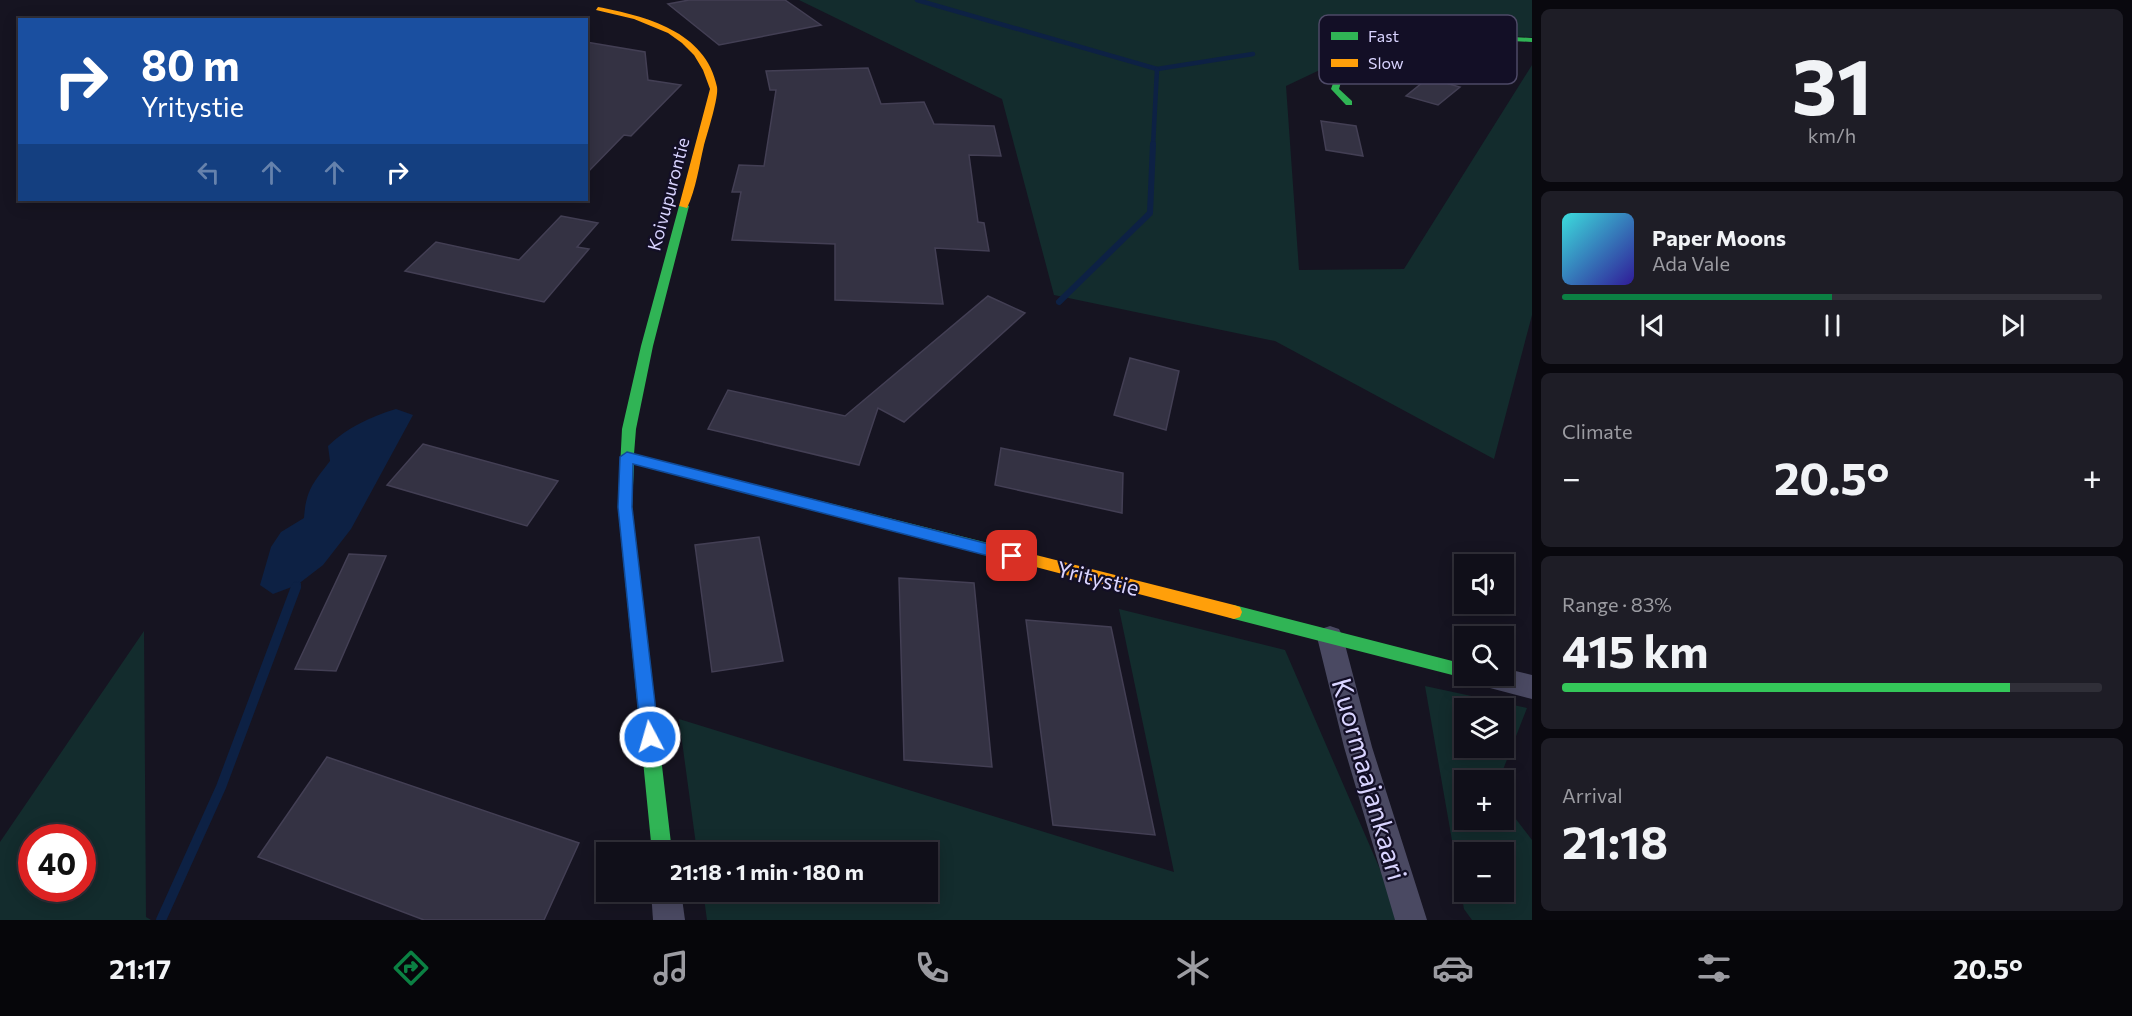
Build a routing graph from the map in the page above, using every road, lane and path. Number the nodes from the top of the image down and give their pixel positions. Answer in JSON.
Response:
{"nodes":[{"id":1,"x":597,"y":9,"type":"dead end"},
{"id":2,"x":1517,"y":39,"type":"edge"},
{"id":3,"x":1532,"y":40,"type":"edge"},
{"id":4,"x":1337,"y":84,"type":"edge"},
{"id":5,"x":1349,"y":103,"type":"dead end"},
{"id":6,"x":627,"y":457,"type":"junction"},
{"id":7,"x":1330,"y":637,"type":"junction"},
{"id":8,"x":1454,"y":668,"type":"edge"},
{"id":9,"x":1514,"y":683,"type":"edge"},
{"id":10,"x":1532,"y":687,"type":"edge"},
{"id":11,"x":661,"y":842,"type":"edge"},
{"id":12,"x":667,"y":902,"type":"edge"},
{"id":13,"x":669,"y":920,"type":"edge"},
{"id":14,"x":1411,"y":920,"type":"edge"}],
"edges":[{"from":1,"to":6,"type":"street","name":"Koivupurontie"},
{"from":2,"to":3,"type":"street"},
{"from":4,"to":5,"type":"street"},
{"from":6,"to":7,"type":"street","name":"Yritystie"},
{"from":6,"to":11,"type":"street","name":"Koivupurontie"},
{"from":7,"to":8,"type":"street","name":"Yritystie"},
{"from":7,"to":14,"type":"street","name":"Kuormaajankaari"},
{"from":9,"to":10,"type":"street"},
{"from":12,"to":13,"type":"street"}]}
